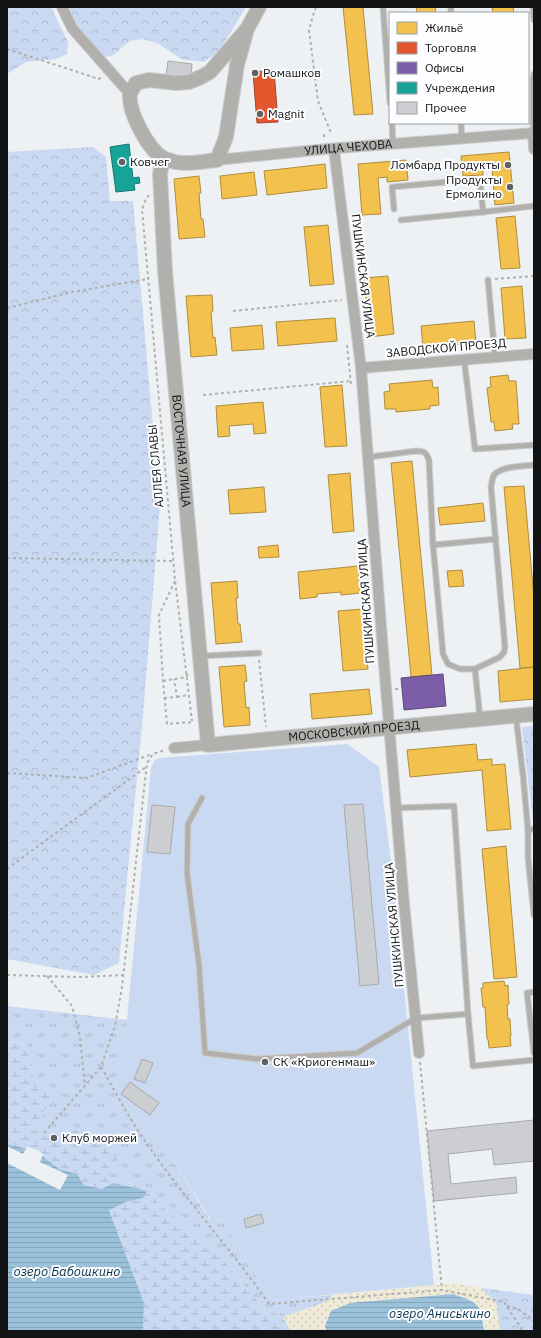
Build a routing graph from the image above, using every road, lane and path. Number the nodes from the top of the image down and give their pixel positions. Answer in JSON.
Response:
{"nodes":[{"id":1,"x":62,"y":7,"type":"edge"},
{"id":2,"x":259,"y":7,"type":"edge"},
{"id":3,"x":316,"y":7,"type":"edge"},
{"id":4,"x":383,"y":7,"type":"edge"},
{"id":5,"x":533,"y":7,"type":"edge"},
{"id":6,"x":534,"y":20,"type":"edge"},
{"id":7,"x":247,"y":29,"type":"junction"},
{"id":8,"x":7,"y":49,"type":"edge"},
{"id":9,"x":109,"y":71,"type":"junction"},
{"id":10,"x":210,"y":72,"type":"junction"},
{"id":11,"x":534,"y":74,"type":"edge"},
{"id":12,"x":133,"y":88,"type":"junction"},
{"id":13,"x":389,"y":88,"type":"edge"},
{"id":14,"x":233,"y":89,"type":"junction"},
{"id":15,"x":530,"y":110,"type":"edge"},
{"id":16,"x":392,"y":124,"type":"edge"},
{"id":17,"x":461,"y":124,"type":"edge"},
{"id":18,"x":331,"y":133,"type":"dead end"},
{"id":19,"x":533,"y":133,"type":"edge"},
{"id":20,"x":462,"y":139,"type":"junction"},
{"id":21,"x":393,"y":144,"type":"junction"},
{"id":22,"x":334,"y":149,"type":"junction"},
{"id":23,"x":534,"y":149,"type":"edge"},
{"id":24,"x":163,"y":158,"type":"junction"},
{"id":25,"x":217,"y":160,"type":"junction"},
{"id":26,"x":534,"y":206,"type":"edge"},
{"id":27,"x":142,"y":209,"type":"dead end"},
{"id":28,"x":394,"y":209,"type":"dead end"},
{"id":29,"x":484,"y":212,"type":"junction"},
{"id":30,"x":401,"y":220,"type":"dead end"},
{"id":31,"x":534,"y":276,"type":"edge"},
{"id":32,"x":148,"y":279,"type":"junction"},
{"id":33,"x":488,"y":280,"type":"joint"},
{"id":34,"x":353,"y":299,"type":"junction"},
{"id":35,"x":7,"y":308,"type":"edge"},
{"id":36,"x":233,"y":311,"type":"dead end"},
{"id":37,"x":534,"y":354,"type":"edge"},
{"id":38,"x":495,"y":357,"type":"junction"},
{"id":39,"x":464,"y":359,"type":"junction"},
{"id":40,"x":361,"y":368,"type":"junction"},
{"id":41,"x":351,"y":381,"type":"dead end"},
{"id":42,"x":203,"y":396,"type":"dead end"},
{"id":43,"x":534,"y":445,"type":"edge"},
{"id":44,"x":369,"y":457,"type":"junction"},
{"id":45,"x":534,"y":465,"type":"edge"},
{"id":46,"x":496,"y":539,"type":"junction"},
{"id":47,"x":432,"y":545,"type":"junction"},
{"id":48,"x":7,"y":558,"type":"edge"},
{"id":49,"x":173,"y":561,"type":"junction"},
{"id":50,"x":175,"y":580,"type":"junction"},
{"id":51,"x":259,"y":653,"type":"joint"},
{"id":52,"x":200,"y":656,"type":"junction"},
{"id":53,"x":475,"y":669,"type":"junction"},
{"id":54,"x":186,"y":677,"type":"junction"},
{"id":55,"x":174,"y":679,"type":"junction"},
{"id":56,"x":163,"y":681,"type":"junction"},
{"id":57,"x":188,"y":695,"type":"junction"},
{"id":58,"x":177,"y":696,"type":"junction"},
{"id":59,"x":164,"y":698,"type":"junction"},
{"id":60,"x":534,"y":714,"type":"edge"},
{"id":61,"x":516,"y":715,"type":"junction"},
{"id":62,"x":480,"y":719,"type":"junction"},
{"id":63,"x":389,"y":727,"type":"junction"},
{"id":64,"x":267,"y":739,"type":"junction"},
{"id":65,"x":208,"y":745,"type":"junction"},
{"id":66,"x":174,"y":748,"type":"joint"},
{"id":67,"x":154,"y":754,"type":"junction"},
{"id":68,"x":146,"y":768,"type":"junction"},
{"id":69,"x":7,"y":773,"type":"edge"},
{"id":70,"x":202,"y":798,"type":"dead end"},
{"id":71,"x":396,"y":808,"type":"junction"},
{"id":72,"x":534,"y":829,"type":"edge"},
{"id":73,"x":528,"y":830,"type":"junction"},
{"id":74,"x":7,"y":869,"type":"edge"},
{"id":75,"x":534,"y":915,"type":"edge"},
{"id":76,"x":7,"y":975,"type":"edge"},
{"id":77,"x":124,"y":975,"type":"junction"},
{"id":78,"x":47,"y":976,"type":"junction"},
{"id":79,"x":534,"y":992,"type":"edge"},
{"id":80,"x":468,"y":1014,"type":"junction"},
{"id":81,"x":416,"y":1018,"type":"junction"},
{"id":82,"x":419,"y":1053,"type":"joint"},
{"id":83,"x":534,"y":1053,"type":"edge"},
{"id":84,"x":534,"y":1060,"type":"edge"},
{"id":85,"x":101,"y":1067,"type":"junction"},
{"id":86,"x":85,"y":1086,"type":"junction"},
{"id":87,"x":44,"y":1133,"type":"dead end"},
{"id":88,"x":442,"y":1290,"type":"junction"},
{"id":89,"x":506,"y":1305,"type":"junction"},
{"id":90,"x":534,"y":1320,"type":"edge"},
{"id":91,"x":523,"y":1331,"type":"edge"}],
"edges":[{"from":1,"to":9,"type":"street"},
{"from":2,"to":7,"type":"street"},
{"from":3,"to":18,"type":"path"},
{"from":4,"to":13,"type":"lane"},
{"from":5,"to":6,"type":"lane"},
{"from":7,"to":10,"type":"street"},
{"from":7,"to":14,"type":"street"},
{"from":8,"to":9,"type":"path"},
{"from":9,"to":12,"type":"street"},
{"from":10,"to":12,"type":"street"},
{"from":10,"to":14,"type":"street"},
{"from":11,"to":15,"type":"lane"},
{"from":12,"to":24,"type":"street"},
{"from":14,"to":25,"type":"street"},
{"from":15,"to":19,"type":"lane"},
{"from":16,"to":21,"type":"lane"},
{"from":17,"to":20,"type":"lane"},
{"from":19,"to":20,"type":"street","name":"УЛИЦА ЧЕХОВА"},
{"from":19,"to":23,"type":"street"},
{"from":20,"to":21,"type":"street","name":"УЛИЦА ЧЕХОВА"},
{"from":21,"to":22,"type":"street","name":"УЛИЦА ЧЕХОВА"},
{"from":22,"to":25,"type":"street","name":"УЛИЦА ЧЕХОВА"},
{"from":22,"to":34,"type":"street","name":"ПУШКИНСКАЯ УЛИЦА"},
{"from":24,"to":25,"type":"street","name":"УЛИЦА ЧЕХОВА"},
{"from":24,"to":52,"type":"street","name":"ВОСТОЧНАЯ УЛИЦА"},
{"from":26,"to":29,"type":"lane"},
{"from":27,"to":32,"type":"path","name":"АЛЛЕЯ СЛАВЫ"},
{"from":28,"to":29,"type":"lane"},
{"from":29,"to":30,"type":"lane"},
{"from":31,"to":33,"type":"path"},
{"from":32,"to":35,"type":"path"},
{"from":32,"to":49,"type":"path","name":"АЛЛЕЯ СЛАВЫ"},
{"from":33,"to":38,"type":"lane"},
{"from":34,"to":36,"type":"path"},
{"from":34,"to":40,"type":"street","name":"ПУШКИНСКАЯ УЛИЦА"},
{"from":37,"to":38,"type":"street","name":"ЗАВОДСКОЙ ПРОЕЗД"},
{"from":38,"to":39,"type":"street","name":"ЗАВОДСКОЙ ПРОЕЗД"},
{"from":39,"to":40,"type":"street","name":"ЗАВОДСКОЙ ПРОЕЗД"},
{"from":39,"to":43,"type":"lane"},
{"from":40,"to":44,"type":"street","name":"ПУШКИНСКАЯ УЛИЦА"},
{"from":41,"to":42,"type":"path"},
{"from":44,"to":47,"type":"lane"},
{"from":44,"to":63,"type":"street","name":"ПУШКИНСКАЯ УЛИЦА"},
{"from":45,"to":46,"type":"lane"},
{"from":46,"to":47,"type":"lane"},
{"from":46,"to":53,"type":"lane"},
{"from":47,"to":53,"type":"lane"},
{"from":48,"to":49,"type":"path"},
{"from":49,"to":50,"type":"path","name":"АЛЛЕЯ СЛАВЫ"},
{"from":50,"to":54,"type":"path","name":"АЛЛЕЯ СЛАВЫ"},
{"from":50,"to":56,"type":"path"},
{"from":51,"to":52,"type":"lane"},
{"from":51,"to":64,"type":"path"},
{"from":52,"to":54,"type":"path"},
{"from":52,"to":65,"type":"street","name":"ВОСТОЧНАЯ УЛИЦА"},
{"from":53,"to":62,"type":"lane"},
{"from":54,"to":55,"type":"path"},
{"from":54,"to":57,"type":"path","name":"АЛЛЕЯ СЛАВЫ"},
{"from":55,"to":56,"type":"path"},
{"from":55,"to":58,"type":"path"},
{"from":56,"to":59,"type":"path"},
{"from":57,"to":58,"type":"path"},
{"from":57,"to":59,"type":"path","name":"АЛЛЕЯ СЛАВЫ"},
{"from":58,"to":59,"type":"path"},
{"from":60,"to":61,"type":"street","name":"МОСКОВСКИЙ ПРОЕЗД"},
{"from":61,"to":62,"type":"street","name":"МОСКОВСКИЙ ПРОЕЗД"},
{"from":61,"to":73,"type":"lane"},
{"from":62,"to":63,"type":"street","name":"МОСКОВСКИЙ ПРОЕЗД"},
{"from":63,"to":64,"type":"street","name":"МОСКОВСКИЙ ПРОЕЗД"},
{"from":63,"to":71,"type":"street","name":"ПУШКИНСКАЯ УЛИЦА"},
{"from":64,"to":65,"type":"street","name":"МОСКОВСКИЙ ПРОЕЗД"},
{"from":65,"to":66,"type":"street","name":"МОСКОВСКИЙ ПРОЕЗД"},
{"from":66,"to":67,"type":"path"},
{"from":67,"to":68,"type":"path"},
{"from":67,"to":69,"type":"path"},
{"from":68,"to":74,"type":"path"},
{"from":68,"to":77,"type":"path"},
{"from":70,"to":81,"type":"lane"},
{"from":71,"to":80,"type":"lane"},
{"from":71,"to":81,"type":"street","name":"ПУШКИНСКАЯ УЛИЦА"},
{"from":72,"to":73,"type":"lane"},
{"from":73,"to":75,"type":"lane"},
{"from":76,"to":78,"type":"path"},
{"from":77,"to":78,"type":"path"},
{"from":77,"to":85,"type":"path"},
{"from":78,"to":86,"type":"path"},
{"from":79,"to":83,"type":"lane"},
{"from":80,"to":81,"type":"lane"},
{"from":80,"to":84,"type":"lane"},
{"from":81,"to":82,"type":"street","name":"ПУШКИНСКАЯ УЛИЦА"},
{"from":82,"to":88,"type":"path"},
{"from":85,"to":86,"type":"path"},
{"from":85,"to":88,"type":"path"},
{"from":86,"to":87,"type":"path"},
{"from":88,"to":89,"type":"path"},
{"from":89,"to":90,"type":"path"},
{"from":89,"to":91,"type":"path"}]}
